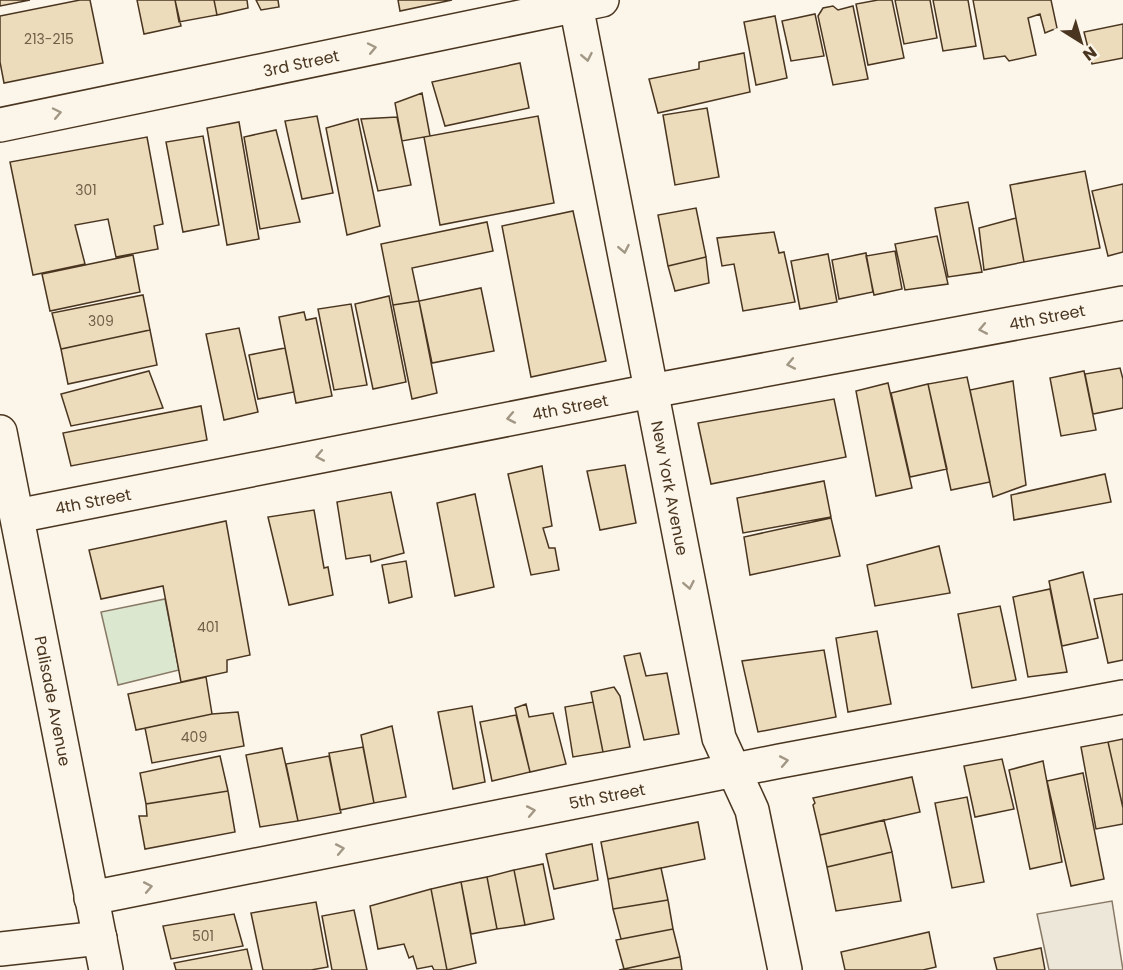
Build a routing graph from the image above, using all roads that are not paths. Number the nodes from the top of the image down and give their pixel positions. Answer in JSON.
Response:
{"nodes":[{"id":1,"x":584,"y":2,"type":"edge"},
{"id":2,"x":0,"y":125,"type":"edge"},
{"id":3,"x":1123,"y":303,"type":"edge"},
{"id":4,"x":651,"y":391,"type":"junction"},
{"id":5,"x":0,"y":432,"type":"edge"},
{"id":6,"x":17,"y":516,"type":"junction"},
{"id":7,"x":1123,"y":697,"type":"edge"},
{"id":8,"x":733,"y":771,"type":"junction"},
{"id":9,"x":91,"y":898,"type":"junction"},
{"id":10,"x":100,"y":938,"type":"junction"},
{"id":11,"x":0,"y":950,"type":"edge"},
{"id":12,"x":106,"y":970,"type":"edge"},
{"id":13,"x":785,"y":970,"type":"edge"}],
"edges":[{"from":2,"to":1,"type":"street","name":"3rd Street","one_way":true},
{"from":1,"to":4,"type":"street","name":"New York Avenue","one_way":true},
{"from":3,"to":4,"type":"street","name":"4th Street","one_way":true},
{"from":4,"to":6,"type":"street","name":"4th Street","one_way":true},
{"from":4,"to":8,"type":"street","name":"New York Avenue","one_way":true},
{"from":5,"to":6,"type":"street","name":"Palisade Avenue"},
{"from":6,"to":9,"type":"street","name":"Palisade Avenue"},
{"from":8,"to":7,"type":"street","name":"5th Street","one_way":true},
{"from":9,"to":8,"type":"street","name":"5th Street","one_way":true},
{"from":8,"to":13,"type":"street","name":"New York Avenue"},
{"from":9,"to":10,"type":"street","name":"Palisade Avenue"},
{"from":10,"to":11,"type":"street"},
{"from":10,"to":12,"type":"street","name":"Palisade Avenue"}]}
